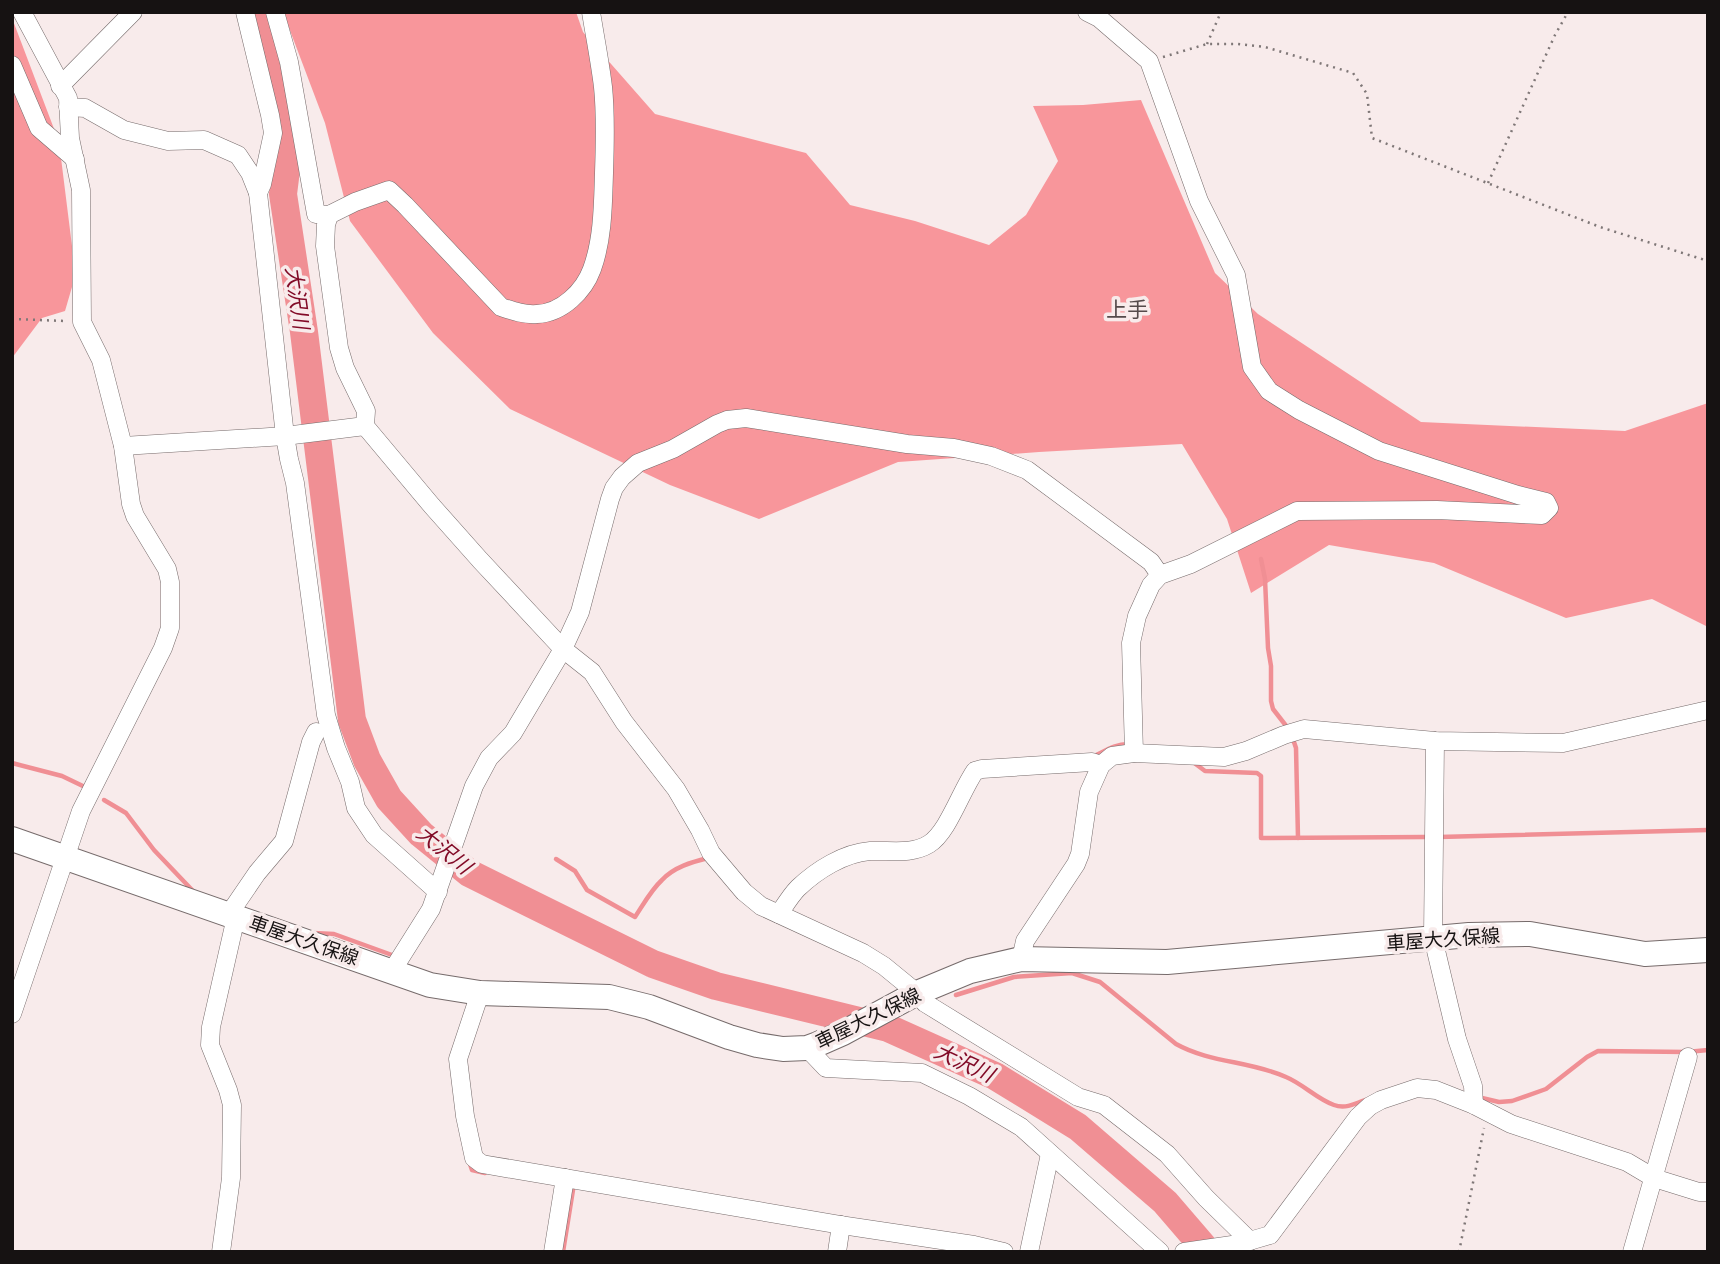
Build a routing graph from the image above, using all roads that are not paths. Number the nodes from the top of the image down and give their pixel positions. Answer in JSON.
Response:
{"nodes":[{"id":1,"x":22,"y":12,"type":"edge"},
{"id":2,"x":132,"y":12,"type":"edge"},
{"id":3,"x":245,"y":12,"type":"edge"},
{"id":4,"x":275,"y":12,"type":"edge"},
{"id":5,"x":591,"y":12,"type":"edge"},
{"id":6,"x":1087,"y":12,"type":"edge"},
{"id":7,"x":12,"y":65,"type":"edge"},
{"id":8,"x":60,"y":86,"type":"junction"},
{"id":9,"x":68,"y":107,"type":"junction"},
{"id":10,"x":75,"y":159,"type":"junction"},
{"id":11,"x":258,"y":193,"type":"junction"},
{"id":12,"x":330,"y":215,"type":"junction"},
{"id":13,"x":357,"y":427,"type":"junction"},
{"id":14,"x":290,"y":435,"type":"junction"},
{"id":15,"x":123,"y":446,"type":"junction"},
{"id":16,"x":1160,"y":575,"type":"junction"},
{"id":17,"x":564,"y":649,"type":"junction"},
{"id":18,"x":1708,"y":710,"type":"edge"},
{"id":19,"x":316,"y":732,"type":"dead end"},
{"id":20,"x":1435,"y":741,"type":"junction"},
{"id":21,"x":1134,"y":753,"type":"junction"},
{"id":22,"x":1101,"y":765,"type":"junction"},
{"id":23,"x":12,"y":839,"type":"edge"},
{"id":24,"x":64,"y":857,"type":"junction"},
{"id":25,"x":440,"y":887,"type":"junction"},
{"id":26,"x":779,"y":914,"type":"junction"},
{"id":27,"x":233,"y":915,"type":"junction"},
{"id":28,"x":1433,"y":939,"type":"junction"},
{"id":29,"x":1708,"y":950,"type":"edge"},
{"id":30,"x":1021,"y":959,"type":"junction"},
{"id":31,"x":392,"y":971,"type":"junction"},
{"id":32,"x":480,"y":993,"type":"junction"},
{"id":33,"x":910,"y":997,"type":"junction"},
{"id":34,"x":12,"y":1014,"type":"edge"},
{"id":35,"x":813,"y":1046,"type":"junction"},
{"id":36,"x":1688,"y":1056,"type":"dead end"},
{"id":37,"x":1481,"y":1108,"type":"junction"},
{"id":38,"x":1050,"y":1154,"type":"junction"},
{"id":39,"x":1654,"y":1178,"type":"junction"},
{"id":40,"x":564,"y":1183,"type":"junction"},
{"id":41,"x":1708,"y":1192,"type":"edge"},
{"id":42,"x":841,"y":1225,"type":"junction"},
{"id":43,"x":1245,"y":1242,"type":"junction"},
{"id":44,"x":221,"y":1252,"type":"edge"},
{"id":45,"x":553,"y":1252,"type":"edge"},
{"id":46,"x":837,"y":1252,"type":"edge"},
{"id":47,"x":1004,"y":1252,"type":"edge"},
{"id":48,"x":1029,"y":1252,"type":"edge"},
{"id":49,"x":1160,"y":1252,"type":"edge"},
{"id":50,"x":1184,"y":1252,"type":"edge"},
{"id":51,"x":1632,"y":1252,"type":"edge"}],
"edges":[{"from":1,"to":8,"type":"street"},
{"from":2,"to":8,"type":"street"},
{"from":3,"to":11,"type":"street"},
{"from":4,"to":12,"type":"street"},
{"from":5,"to":12,"type":"street"},
{"from":6,"to":16,"type":"street"},
{"from":7,"to":10,"type":"street"},
{"from":8,"to":9,"type":"street"},
{"from":9,"to":10,"type":"street"},
{"from":9,"to":11,"type":"street"},
{"from":10,"to":15,"type":"street"},
{"from":11,"to":14,"type":"street"},
{"from":12,"to":13,"type":"street"},
{"from":13,"to":14,"type":"street"},
{"from":13,"to":17,"type":"street"},
{"from":14,"to":15,"type":"street"},
{"from":14,"to":25,"type":"street"},
{"from":15,"to":24,"type":"street"},
{"from":16,"to":17,"type":"street"},
{"from":16,"to":21,"type":"street"},
{"from":17,"to":25,"type":"street"},
{"from":17,"to":26,"type":"street"},
{"from":18,"to":20,"type":"street"},
{"from":19,"to":27,"type":"street"},
{"from":20,"to":21,"type":"street"},
{"from":20,"to":28,"type":"street"},
{"from":21,"to":22,"type":"street"},
{"from":22,"to":26,"type":"street"},
{"from":22,"to":30,"type":"street"},
{"from":23,"to":24,"type":"main road","name":"車屋大久保線"},
{"from":24,"to":27,"type":"main road","name":"車屋大久保線"},
{"from":24,"to":34,"type":"street"},
{"from":25,"to":31,"type":"street"},
{"from":26,"to":33,"type":"street"},
{"from":27,"to":31,"type":"main road","name":"車屋大久保線"},
{"from":27,"to":44,"type":"street"},
{"from":28,"to":29,"type":"main road","name":"車屋大久保線"},
{"from":28,"to":30,"type":"main road","name":"車屋大久保線"},
{"from":28,"to":37,"type":"street"},
{"from":30,"to":33,"type":"main road","name":"車屋大久保線"},
{"from":31,"to":32,"type":"main road","name":"車屋大久保線"},
{"from":32,"to":35,"type":"main road","name":"車屋大久保線"},
{"from":32,"to":40,"type":"street"},
{"from":33,"to":35,"type":"main road","name":"車屋大久保線"},
{"from":33,"to":43,"type":"street"},
{"from":35,"to":38,"type":"street"},
{"from":36,"to":39,"type":"street"},
{"from":37,"to":39,"type":"street"},
{"from":37,"to":43,"type":"street"},
{"from":38,"to":48,"type":"street"},
{"from":38,"to":49,"type":"street"},
{"from":39,"to":41,"type":"street"},
{"from":39,"to":51,"type":"street"},
{"from":40,"to":42,"type":"street"},
{"from":40,"to":45,"type":"street"},
{"from":42,"to":46,"type":"street"},
{"from":42,"to":47,"type":"street"},
{"from":43,"to":50,"type":"street"}]}
